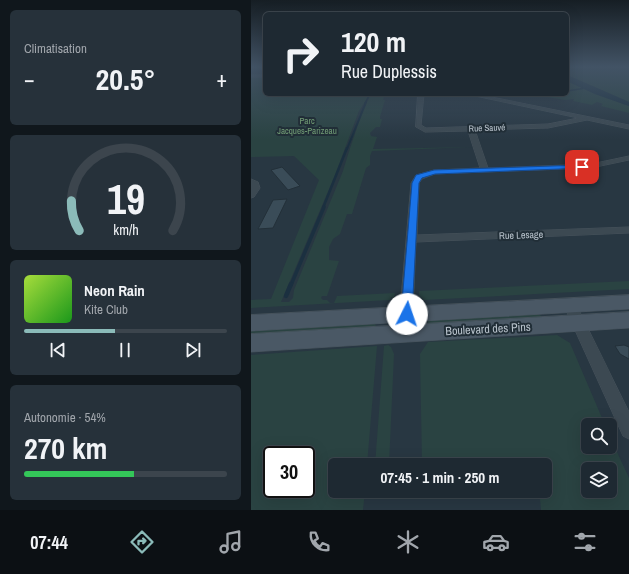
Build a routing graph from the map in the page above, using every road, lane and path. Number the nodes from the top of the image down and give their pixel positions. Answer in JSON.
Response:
{"nodes":[{"id":1,"x":421,"y":96,"type":"edge"},
{"id":2,"x":479,"y":96,"type":"edge"},
{"id":3,"x":589,"y":118,"type":"junction"},
{"id":4,"x":629,"y":127,"type":"edge"},
{"id":5,"x":471,"y":128,"type":"junction"},
{"id":6,"x":629,"y":158,"type":"edge"},
{"id":7,"x":485,"y":170,"type":"junction"},
{"id":8,"x":251,"y":182,"type":"edge"},
{"id":9,"x":251,"y":195,"type":"edge"},
{"id":10,"x":629,"y":230,"type":"edge"},
{"id":11,"x":412,"y":239,"type":"junction"},
{"id":12,"x":629,"y":302,"type":"edge"},
{"id":13,"x":570,"y":306,"type":"junction"},
{"id":14,"x":407,"y":314,"type":"junction"},
{"id":15,"x":629,"y":320,"type":"edge"},
{"id":16,"x":251,"y":323,"type":"edge"},
{"id":17,"x":578,"y":324,"type":"junction"},
{"id":18,"x":405,"y":333,"type":"junction"},
{"id":19,"x":251,"y":343,"type":"edge"},
{"id":20,"x":629,"y":430,"type":"edge"}],
"edges":[{"from":1,"to":5,"type":"street","name":"Rue Sauvé"},
{"from":2,"to":3,"type":"street"},
{"from":3,"to":4,"type":"street"},
{"from":3,"to":5,"type":"street","name":"Rue Sauvé"},
{"from":5,"to":7,"type":"street"},
{"from":6,"to":7,"type":"street"},
{"from":7,"to":11,"type":"street"},
{"from":8,"to":9,"type":"street"},
{"from":10,"to":11,"type":"street","name":"Rue Lesage"},
{"from":11,"to":14,"type":"street"},
{"from":12,"to":13,"type":"street","name":"Boulevard des Pins"},
{"from":13,"to":14,"type":"street","name":"Boulevard des Pins"},
{"from":13,"to":17,"type":"street"},
{"from":14,"to":16,"type":"street","name":"Boulevard des Pins"},
{"from":14,"to":18,"type":"street"},
{"from":15,"to":17,"type":"street","name":"Boulevard des Pins"},
{"from":17,"to":18,"type":"street","name":"Boulevard des Pins"},
{"from":17,"to":20,"type":"street"},
{"from":18,"to":19,"type":"street","name":"Boulevard des Pins"}]}
